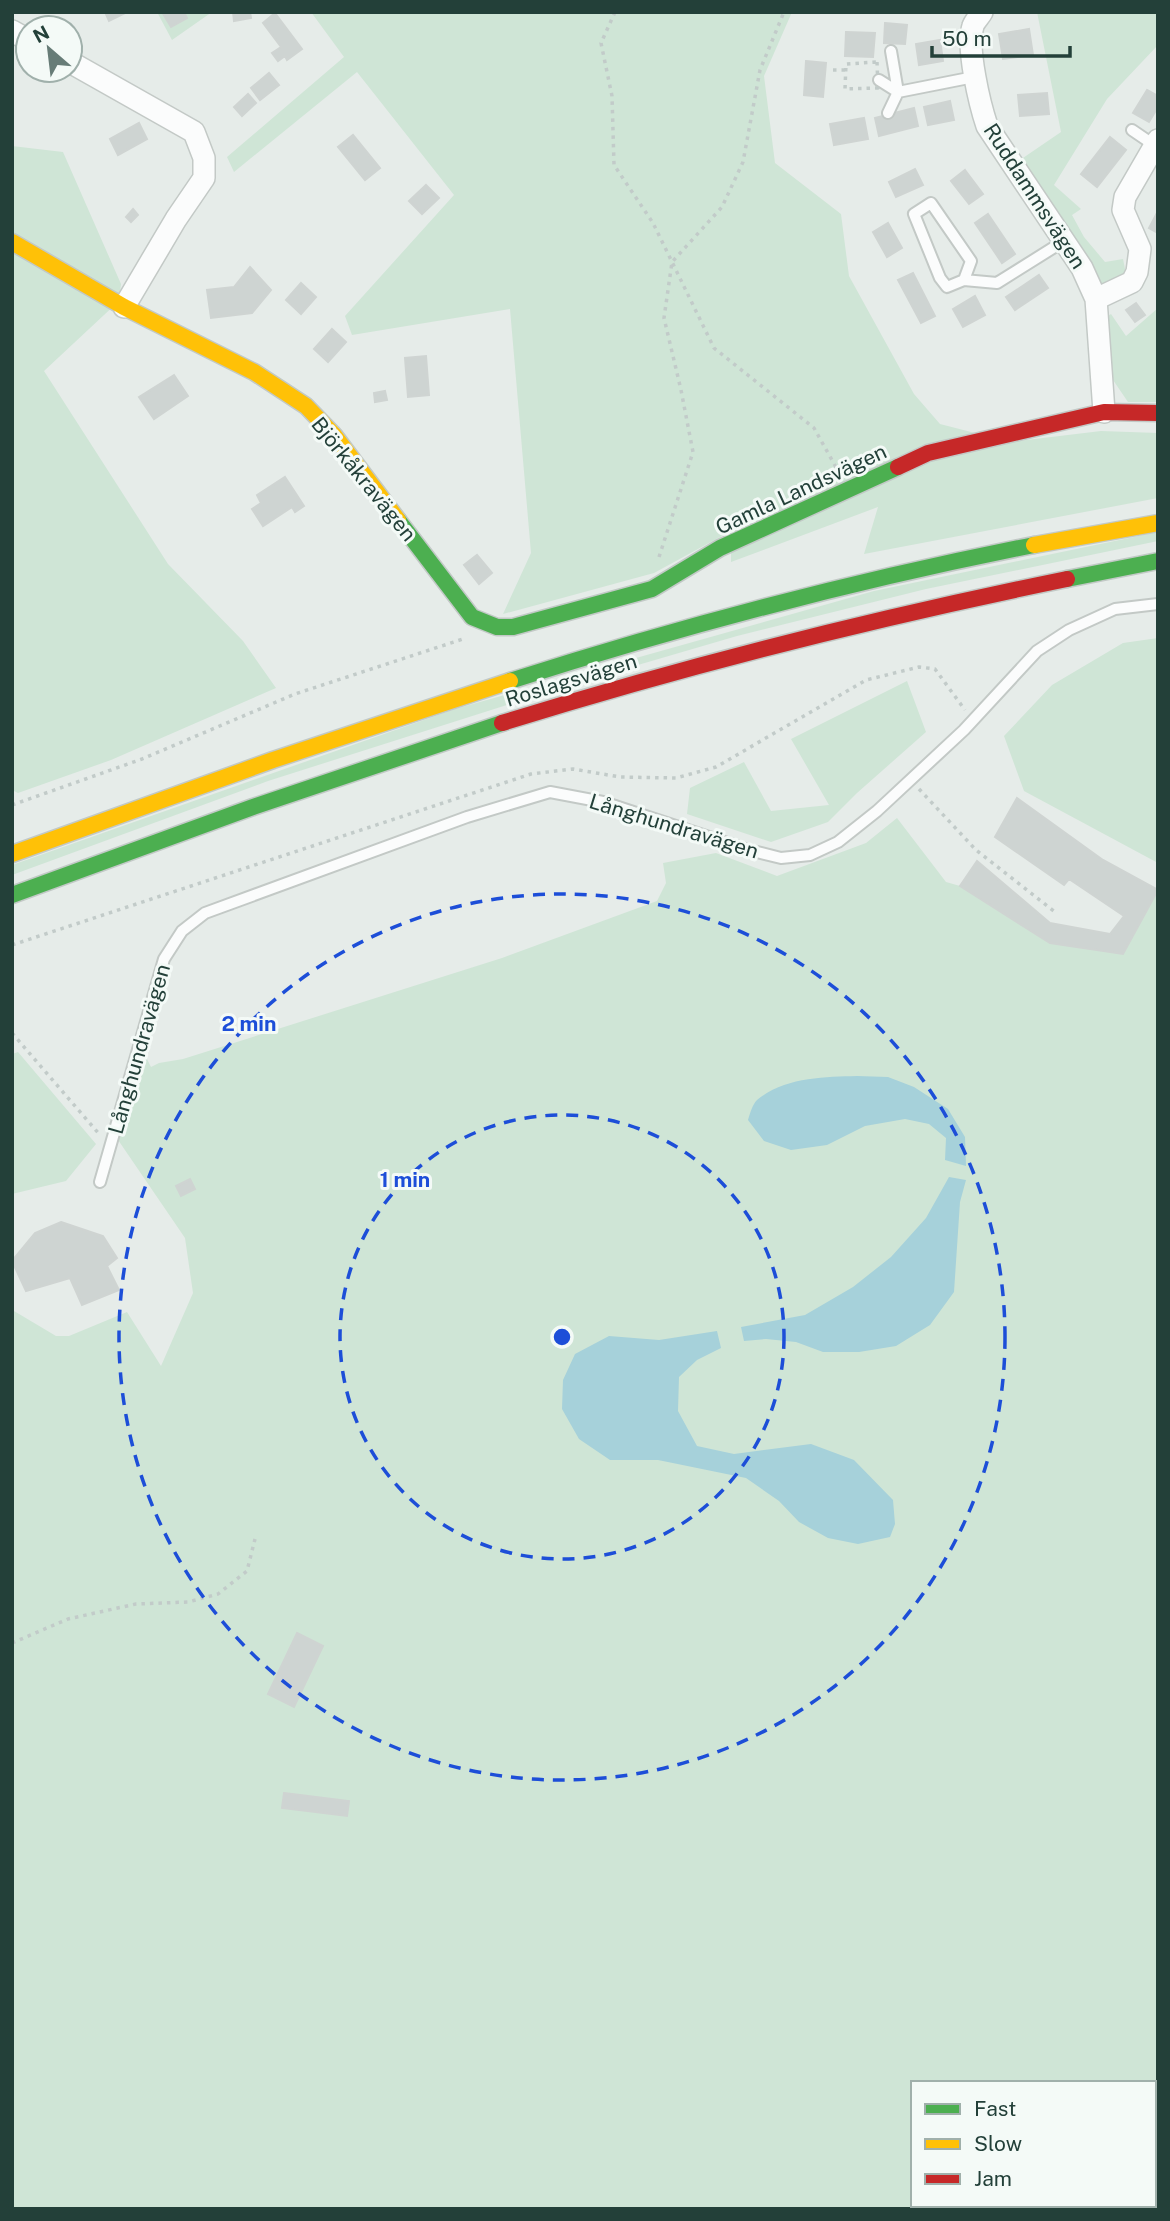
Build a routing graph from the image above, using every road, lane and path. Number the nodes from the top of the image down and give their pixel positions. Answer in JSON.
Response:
{"nodes":[{"id":1,"x":615,"y":12,"type":"edge"},
{"id":2,"x":784,"y":12,"type":"edge"},
{"id":3,"x":982,"y":12,"type":"edge"},
{"id":4,"x":891,"y":51,"type":"dead end"},
{"id":5,"x":858,"y":57,"type":"dead end"},
{"id":6,"x":877,"y":62,"type":"dead end"},
{"id":7,"x":859,"y":63,"type":"junction"},
{"id":8,"x":84,"y":70,"type":"edge"},
{"id":9,"x":833,"y":70,"type":"dead end"},
{"id":10,"x":846,"y":70,"type":"junction"},
{"id":11,"x":974,"y":77,"type":"junction"},
{"id":12,"x":879,"y":84,"type":"joint"},
{"id":13,"x":898,"y":92,"type":"junction"},
{"id":14,"x":888,"y":113,"type":"dead end"},
{"id":15,"x":1132,"y":130,"type":"dead end"},
{"id":16,"x":1156,"y":143,"type":"edge"},
{"id":17,"x":1064,"y":241,"type":"junction"},
{"id":18,"x":12,"y":242,"type":"edge"},
{"id":19,"x":672,"y":262,"type":"junction"},
{"id":20,"x":964,"y":280,"type":"junction"},
{"id":21,"x":1096,"y":299,"type":"junction"},
{"id":22,"x":124,"y":307,"type":"junction"},
{"id":23,"x":1104,"y":412,"type":"junction"},
{"id":24,"x":1158,"y":413,"type":"edge"},
{"id":25,"x":848,"y":490,"type":"junction"},
{"id":26,"x":1158,"y":523,"type":"edge"},
{"id":27,"x":658,"y":559,"type":"dead end"},
{"id":28,"x":1158,"y":561,"type":"edge"},
{"id":29,"x":1158,"y":604,"type":"edge"},
{"id":30,"x":479,"y":620,"type":"junction"},
{"id":31,"x":911,"y":780,"type":"junction"},
{"id":32,"x":12,"y":805,"type":"edge"},
{"id":33,"x":12,"y":854,"type":"edge"},
{"id":34,"x":12,"y":895,"type":"edge"},
{"id":35,"x":1055,"y":912,"type":"dead end"},
{"id":36,"x":12,"y":1033,"type":"edge"},
{"id":37,"x":110,"y":1146,"type":"junction"},
{"id":38,"x":100,"y":1182,"type":"dead end"},
{"id":39,"x":255,"y":1539,"type":"dead end"},
{"id":40,"x":12,"y":1643,"type":"edge"}],
"edges":[{"from":1,"to":19,"type":"path"},
{"from":2,"to":19,"type":"path"},
{"from":3,"to":11,"type":"street","name":"Ruddammsvägen"},
{"from":4,"to":13,"type":"lane"},
{"from":5,"to":7,"type":"path"},
{"from":6,"to":7,"type":"path"},
{"from":7,"to":10,"type":"path"},
{"from":8,"to":22,"type":"street"},
{"from":9,"to":10,"type":"path"},
{"from":10,"to":12,"type":"path"},
{"from":11,"to":13,"type":"lane"},
{"from":11,"to":17,"type":"street","name":"Ruddammsvägen"},
{"from":12,"to":13,"type":"lane"},
{"from":13,"to":14,"type":"lane"},
{"from":15,"to":16,"type":"lane"},
{"from":16,"to":21,"type":"street"},
{"from":17,"to":20,"type":"lane"},
{"from":17,"to":21,"type":"street","name":"Ruddammsvägen"},
{"from":18,"to":22,"type":"main road","name":"Björkåkravägen"},
{"from":19,"to":25,"type":"path"},
{"from":19,"to":27,"type":"path"},
{"from":20,"to":20,"type":"lane"},
{"from":21,"to":23,"type":"street","name":"Ruddammsvägen"},
{"from":22,"to":30,"type":"main road","name":"Björkåkravägen"},
{"from":23,"to":24,"type":"main road","name":"Gamla Landsvägen"},
{"from":23,"to":25,"type":"main road","name":"Gamla Landsvägen"},
{"from":25,"to":30,"type":"main road","name":"Gamla Landsvägen"},
{"from":26,"to":33,"type":"main road","name":"Roslagsvägen"},
{"from":28,"to":34,"type":"main road","name":"Roslagsvägen"},
{"from":29,"to":31,"type":"lane","name":"Långhundravägen"},
{"from":30,"to":32,"type":"path"},
{"from":31,"to":35,"type":"path"},
{"from":31,"to":37,"type":"lane","name":"Långhundravägen"},
{"from":36,"to":37,"type":"path"},
{"from":37,"to":38,"type":"lane","name":"Långhundravägen"},
{"from":39,"to":40,"type":"path"}]}
